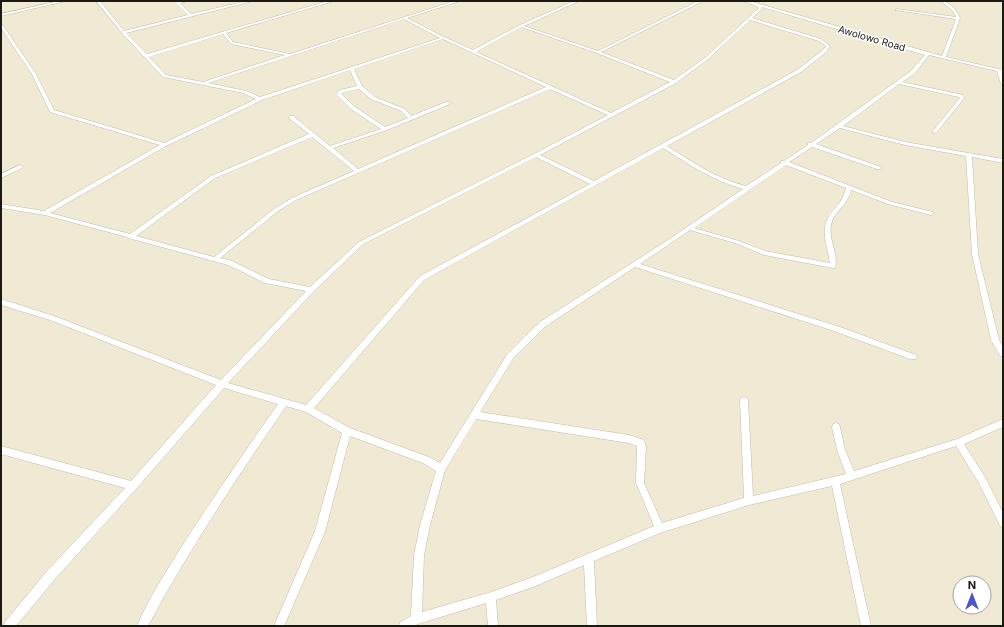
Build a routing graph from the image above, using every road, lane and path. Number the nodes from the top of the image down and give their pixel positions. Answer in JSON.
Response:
{"nodes":[{"id":1,"x":64,"y":1,"type":"edge"},
{"id":2,"x":98,"y":1,"type":"edge"},
{"id":3,"x":187,"y":1,"type":"edge"},
{"id":4,"x":251,"y":1,"type":"edge"},
{"id":5,"x":332,"y":1,"type":"edge"},
{"id":6,"x":458,"y":1,"type":"edge"},
{"id":7,"x":577,"y":1,"type":"edge"},
{"id":8,"x":701,"y":1,"type":"edge"},
{"id":9,"x":744,"y":1,"type":"edge"},
{"id":10,"x":943,"y":1,"type":"edge"},
{"id":11,"x":177,"y":2,"type":"edge"},
{"id":12,"x":758,"y":3,"type":"edge"},
{"id":13,"x":897,"y":10,"type":"dead end"},
{"id":14,"x":1,"y":15,"type":"edge"},
{"id":15,"x":190,"y":15,"type":"junction"},
{"id":16,"x":405,"y":18,"type":"junction"},
{"id":17,"x":750,"y":18,"type":"junction"},
{"id":18,"x":958,"y":18,"type":"junction"},
{"id":19,"x":1,"y":25,"type":"edge"},
{"id":20,"x":521,"y":26,"type":"junction"},
{"id":21,"x":123,"y":32,"type":"junction"},
{"id":22,"x":224,"y":33,"type":"junction"},
{"id":23,"x":443,"y":38,"type":"junction"},
{"id":24,"x":474,"y":51,"type":"junction"},
{"id":25,"x":598,"y":52,"type":"junction"},
{"id":26,"x":928,"y":54,"type":"junction"},
{"id":27,"x":290,"y":55,"type":"junction"},
{"id":28,"x":146,"y":56,"type":"junction"},
{"id":29,"x":944,"y":57,"type":"junction"},
{"id":30,"x":352,"y":68,"type":"junction"},
{"id":31,"x":1001,"y":71,"type":"edge"},
{"id":32,"x":674,"y":82,"type":"junction"},
{"id":33,"x":899,"y":83,"type":"junction"},
{"id":34,"x":202,"y":84,"type":"junction"},
{"id":35,"x":1003,"y":84,"type":"edge"},
{"id":36,"x":550,"y":86,"type":"junction"},
{"id":37,"x":360,"y":87,"type":"junction"},
{"id":38,"x":260,"y":99,"type":"junction"},
{"id":39,"x":448,"y":103,"type":"dead end"},
{"id":40,"x":611,"y":114,"type":"junction"},
{"id":41,"x":292,"y":117,"type":"dead end"},
{"id":42,"x":411,"y":119,"type":"junction"},
{"id":43,"x":838,"y":126,"type":"junction"},
{"id":44,"x":385,"y":129,"type":"junction"},
{"id":45,"x":934,"y":132,"type":"dead end"},
{"id":46,"x":312,"y":135,"type":"junction"},
{"id":47,"x":810,"y":144,"type":"junction"},
{"id":48,"x":164,"y":145,"type":"junction"},
{"id":49,"x":664,"y":146,"type":"junction"},
{"id":50,"x":329,"y":148,"type":"junction"},
{"id":51,"x":536,"y":155,"type":"junction"},
{"id":52,"x":969,"y":156,"type":"junction"},
{"id":53,"x":1003,"y":161,"type":"edge"},
{"id":54,"x":783,"y":162,"type":"junction"},
{"id":55,"x":20,"y":167,"type":"dead end"},
{"id":56,"x":879,"y":168,"type":"dead end"},
{"id":57,"x":357,"y":171,"type":"junction"},
{"id":58,"x":1,"y":176,"type":"edge"},
{"id":59,"x":594,"y":184,"type":"junction"},
{"id":60,"x":736,"y":186,"type":"junction"},
{"id":61,"x":848,"y":187,"type":"junction"},
{"id":62,"x":746,"y":188,"type":"junction"},
{"id":63,"x":735,"y":196,"type":"junction"},
{"id":64,"x":1,"y":206,"type":"edge"},
{"id":65,"x":46,"y":213,"type":"junction"},
{"id":66,"x":930,"y":213,"type":"dead end"},
{"id":67,"x":688,"y":228,"type":"junction"},
{"id":68,"x":130,"y":237,"type":"junction"},
{"id":69,"x":215,"y":259,"type":"junction"},
{"id":70,"x":634,"y":264,"type":"junction"},
{"id":71,"x":311,"y":290,"type":"junction"},
{"id":72,"x":1,"y":302,"type":"edge"},
{"id":73,"x":1003,"y":354,"type":"edge"},
{"id":74,"x":913,"y":357,"type":"dead end"},
{"id":75,"x":222,"y":384,"type":"junction"},
{"id":76,"x":744,"y":400,"type":"dead end"},
{"id":77,"x":283,"y":403,"type":"junction"},
{"id":78,"x":308,"y":409,"type":"junction"},
{"id":79,"x":474,"y":415,"type":"junction"},
{"id":80,"x":1003,"y":423,"type":"edge"},
{"id":81,"x":836,"y":427,"type":"dead end"},
{"id":82,"x":347,"y":431,"type":"junction"},
{"id":83,"x":958,"y":442,"type":"junction"},
{"id":84,"x":1,"y":450,"type":"edge"},
{"id":85,"x":441,"y":469,"type":"junction"},
{"id":86,"x":851,"y":476,"type":"junction"},
{"id":87,"x":835,"y":481,"type":"junction"},
{"id":88,"x":133,"y":486,"type":"junction"},
{"id":89,"x":749,"y":501,"type":"junction"},
{"id":90,"x":1003,"y":524,"type":"edge"},
{"id":91,"x":660,"y":528,"type":"junction"},
{"id":92,"x":589,"y":559,"type":"junction"},
{"id":93,"x":491,"y":597,"type":"junction"},
{"id":94,"x":416,"y":619,"type":"junction"},
{"id":95,"x":9,"y":626,"type":"edge"},
{"id":96,"x":142,"y":626,"type":"edge"},
{"id":97,"x":279,"y":626,"type":"edge"},
{"id":98,"x":404,"y":626,"type":"edge"},
{"id":99,"x":493,"y":626,"type":"edge"},
{"id":100,"x":592,"y":626,"type":"edge"},
{"id":101,"x":866,"y":626,"type":"edge"}],
"edges":[{"from":1,"to":14,"type":"street"},
{"from":2,"to":21,"type":"street"},
{"from":3,"to":11,"type":"street"},
{"from":4,"to":15,"type":"street"},
{"from":5,"to":22,"type":"street"},
{"from":6,"to":16,"type":"street"},
{"from":7,"to":20,"type":"street"},
{"from":8,"to":25,"type":"street"},
{"from":9,"to":12,"type":"street","name":"Awolowo Road"},
{"from":10,"to":18,"type":"street"},
{"from":11,"to":15,"type":"street"},
{"from":12,"to":17,"type":"street"},
{"from":12,"to":26,"type":"street","name":"Awolowo Road"},
{"from":13,"to":18,"type":"street"},
{"from":15,"to":21,"type":"street"},
{"from":16,"to":23,"type":"street"},
{"from":16,"to":27,"type":"street"},
{"from":17,"to":32,"type":"street"},
{"from":17,"to":49,"type":"street"},
{"from":18,"to":29,"type":"street"},
{"from":19,"to":48,"type":"street"},
{"from":20,"to":24,"type":"street"},
{"from":20,"to":25,"type":"street"},
{"from":21,"to":28,"type":"street"},
{"from":22,"to":27,"type":"street"},
{"from":22,"to":28,"type":"street"},
{"from":23,"to":24,"type":"street"},
{"from":23,"to":30,"type":"street"},
{"from":24,"to":36,"type":"street"},
{"from":25,"to":32,"type":"street"},
{"from":26,"to":29,"type":"street","name":"Awolowo Road"},
{"from":26,"to":33,"type":"street"},
{"from":27,"to":34,"type":"street"},
{"from":28,"to":34,"type":"street"},
{"from":29,"to":31,"type":"street","name":"Awolowo Road"},
{"from":30,"to":37,"type":"street"},
{"from":30,"to":38,"type":"street"},
{"from":31,"to":35,"type":"street"},
{"from":32,"to":40,"type":"street"},
{"from":33,"to":43,"type":"street"},
{"from":33,"to":45,"type":"street"},
{"from":34,"to":38,"type":"street"},
{"from":36,"to":40,"type":"street"},
{"from":36,"to":57,"type":"street"},
{"from":37,"to":42,"type":"street"},
{"from":37,"to":44,"type":"street"},
{"from":38,"to":48,"type":"street"},
{"from":39,"to":42,"type":"street"},
{"from":40,"to":51,"type":"street"},
{"from":41,"to":46,"type":"street"},
{"from":42,"to":44,"type":"street"},
{"from":43,"to":47,"type":"street"},
{"from":43,"to":52,"type":"street"},
{"from":44,"to":50,"type":"street"},
{"from":46,"to":50,"type":"street"},
{"from":46,"to":68,"type":"street"},
{"from":47,"to":54,"type":"street"},
{"from":47,"to":56,"type":"street"},
{"from":48,"to":65,"type":"street"},
{"from":49,"to":59,"type":"street"},
{"from":49,"to":60,"type":"street"},
{"from":50,"to":57,"type":"street"},
{"from":51,"to":59,"type":"street"},
{"from":51,"to":71,"type":"street"},
{"from":52,"to":53,"type":"street"},
{"from":52,"to":73,"type":"street"},
{"from":54,"to":61,"type":"street"},
{"from":54,"to":62,"type":"street"},
{"from":55,"to":58,"type":"street"},
{"from":57,"to":69,"type":"street"},
{"from":59,"to":78,"type":"street"},
{"from":60,"to":62,"type":"street"},
{"from":60,"to":63,"type":"street"},
{"from":61,"to":66,"type":"street"},
{"from":61,"to":67,"type":"street"},
{"from":62,"to":63,"type":"street"},
{"from":63,"to":67,"type":"street"},
{"from":64,"to":65,"type":"street"},
{"from":65,"to":68,"type":"street"},
{"from":67,"to":70,"type":"street"},
{"from":68,"to":69,"type":"street"},
{"from":69,"to":71,"type":"street"},
{"from":70,"to":74,"type":"street"},
{"from":70,"to":79,"type":"street"},
{"from":71,"to":75,"type":"street"},
{"from":72,"to":75,"type":"street"},
{"from":75,"to":77,"type":"street"},
{"from":75,"to":88,"type":"street"},
{"from":76,"to":89,"type":"street"},
{"from":77,"to":78,"type":"street"},
{"from":77,"to":96,"type":"street"},
{"from":78,"to":82,"type":"street"},
{"from":79,"to":85,"type":"street"},
{"from":79,"to":91,"type":"street"},
{"from":80,"to":83,"type":"street"},
{"from":81,"to":86,"type":"street"},
{"from":82,"to":85,"type":"street"},
{"from":82,"to":97,"type":"street"},
{"from":83,"to":86,"type":"street"},
{"from":83,"to":90,"type":"street"},
{"from":84,"to":88,"type":"street"},
{"from":85,"to":94,"type":"street"},
{"from":86,"to":87,"type":"street"},
{"from":87,"to":89,"type":"street"},
{"from":87,"to":101,"type":"street"},
{"from":88,"to":95,"type":"street"},
{"from":89,"to":91,"type":"street"},
{"from":91,"to":92,"type":"street"},
{"from":92,"to":93,"type":"street"},
{"from":92,"to":100,"type":"street"},
{"from":93,"to":94,"type":"street"},
{"from":93,"to":99,"type":"street"},
{"from":94,"to":98,"type":"street"}]}
